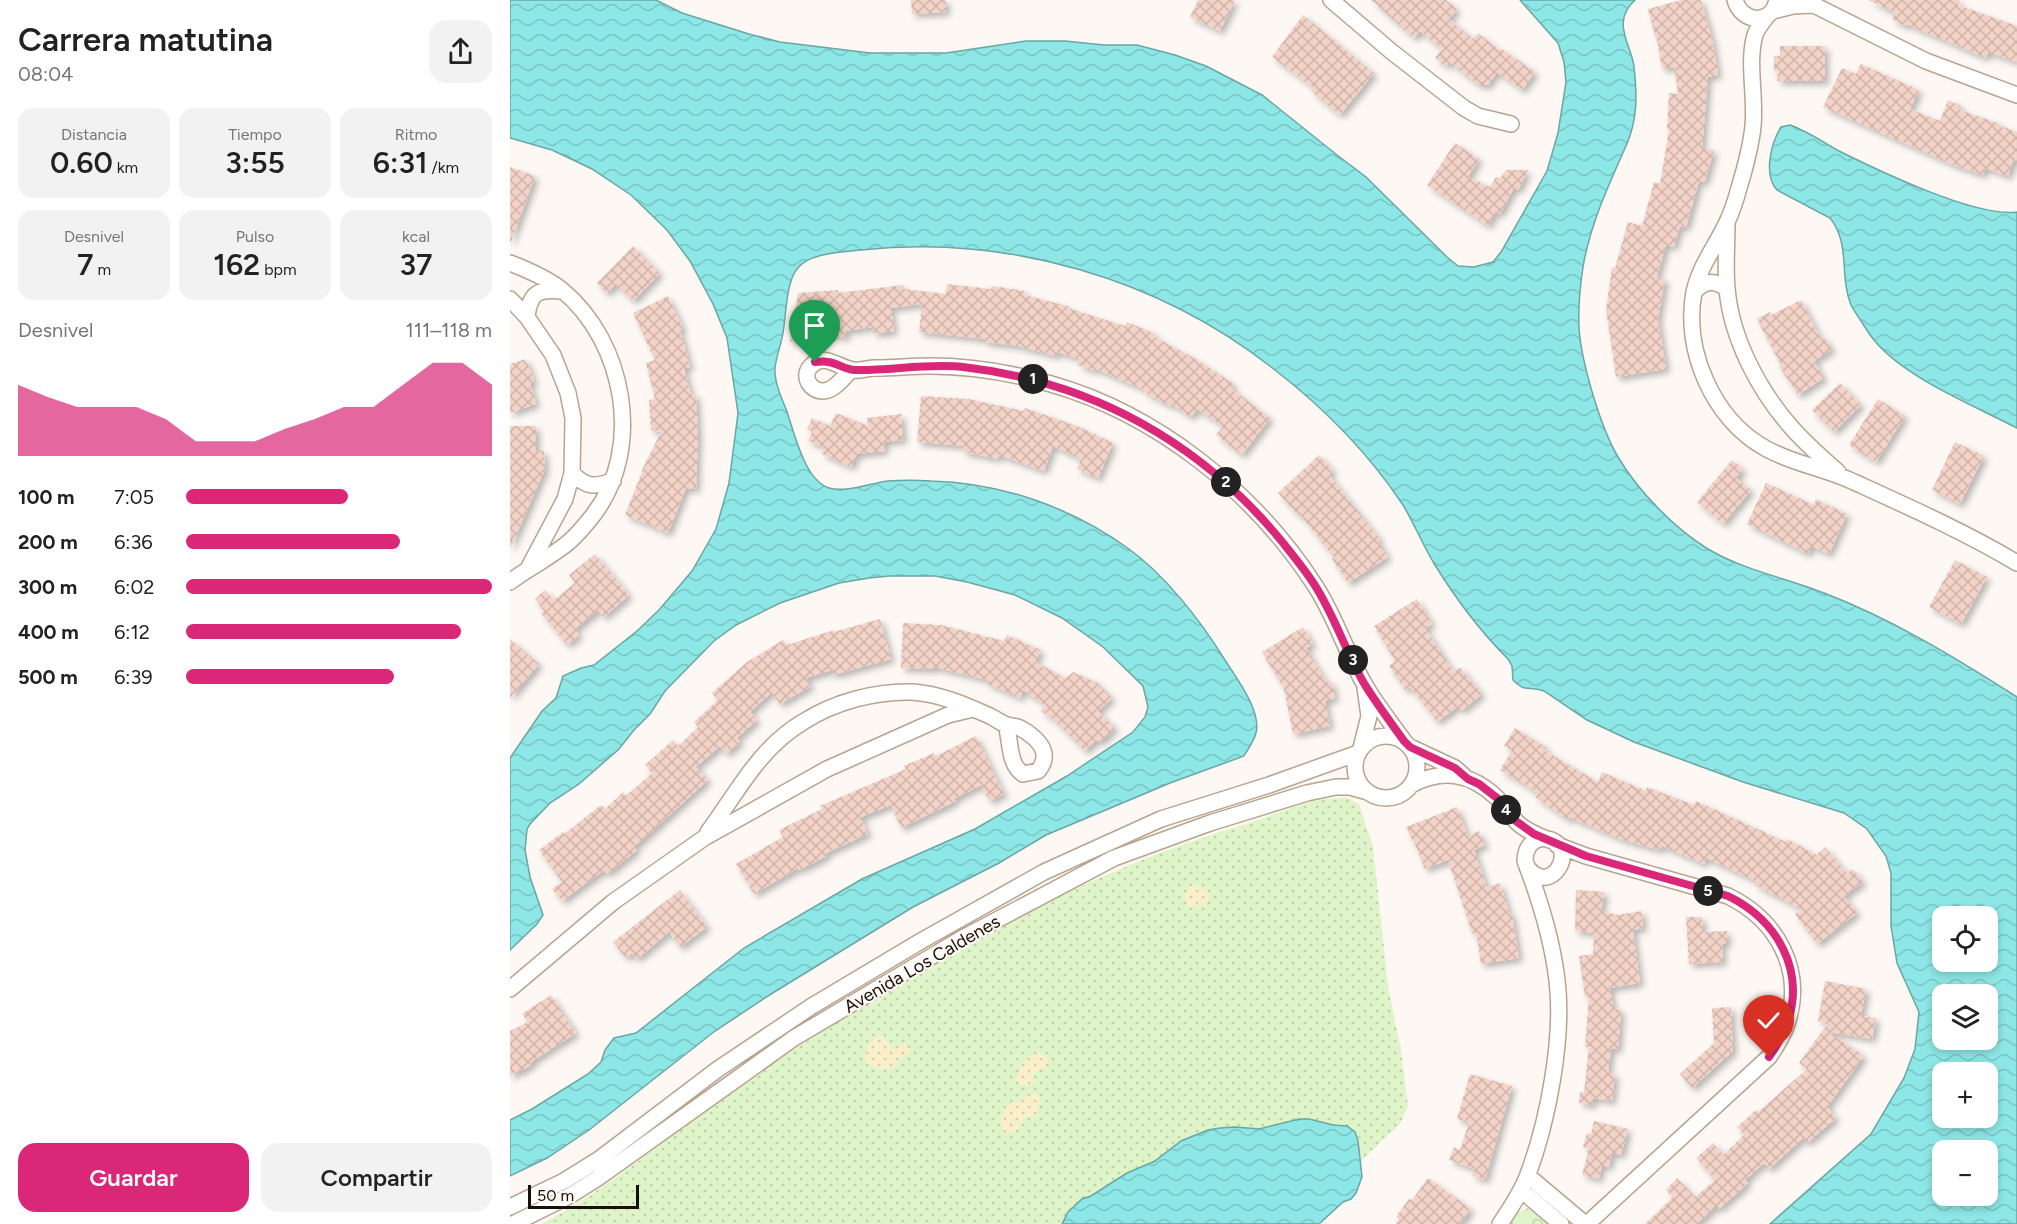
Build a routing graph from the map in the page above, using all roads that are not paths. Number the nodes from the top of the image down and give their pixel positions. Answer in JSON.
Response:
{"nodes":[{"id":1,"x":1331,"y":0,"type":"edge"},
{"id":2,"x":1808,"y":2,"type":"edge"},
{"id":3,"x":1737,"y":4,"type":"edge"},
{"id":4,"x":1772,"y":9,"type":"edge"},
{"id":5,"x":1752,"y":56,"type":"junction"},
{"id":6,"x":2017,"y":95,"type":"edge"},
{"id":7,"x":1511,"y":124,"type":"dead end"},
{"id":8,"x":1727,"y":223,"type":"junction"},
{"id":9,"x":510,"y":263,"type":"edge"},
{"id":10,"x":1727,"y":290,"type":"junction"},
{"id":11,"x":562,"y":291,"type":"junction"},
{"id":12,"x":1694,"y":292,"type":"junction"},
{"id":13,"x":510,"y":299,"type":"edge"},
{"id":14,"x":527,"y":317,"type":"junction"},
{"id":15,"x":852,"y":370,"type":"dead end"},
{"id":16,"x":1791,"y":427,"type":"junction"},
{"id":17,"x":1777,"y":454,"type":"junction"},
{"id":18,"x":572,"y":473,"type":"junction"},
{"id":19,"x":1843,"y":476,"type":"junction"},
{"id":20,"x":613,"y":481,"type":"junction"},
{"id":21,"x":2017,"y":563,"type":"edge"},
{"id":22,"x":529,"y":567,"type":"junction"},
{"id":23,"x":510,"y":582,"type":"edge"},
{"id":24,"x":1365,"y":685,"type":"junction"},
{"id":25,"x":973,"y":709,"type":"junction"},
{"id":26,"x":1006,"y":725,"type":"dead end"},
{"id":27,"x":1407,"y":744,"type":"junction"},
{"id":28,"x":1359,"y":750,"type":"junction"},
{"id":29,"x":1468,"y":779,"type":"junction"},
{"id":30,"x":1411,"y":785,"type":"junction"},
{"id":31,"x":1368,"y":792,"type":"junction"},
{"id":32,"x":1513,"y":819,"type":"junction"},
{"id":33,"x":704,"y":838,"type":"junction"},
{"id":34,"x":1553,"y":842,"type":"junction"},
{"id":35,"x":1586,"y":856,"type":"junction"},
{"id":36,"x":1526,"y":864,"type":"junction"},
{"id":37,"x":1560,"y":867,"type":"junction"},
{"id":38,"x":1540,"y":900,"type":"junction"},
{"id":39,"x":510,"y":989,"type":"edge"},
{"id":40,"x":1524,"y":1183,"type":"junction"},
{"id":41,"x":510,"y":1207,"type":"edge"},
{"id":42,"x":513,"y":1224,"type":"edge"},
{"id":43,"x":1500,"y":1224,"type":"edge"},
{"id":44,"x":1561,"y":1224,"type":"edge"},
{"id":45,"x":1586,"y":1224,"type":"edge"}],
"edges":[{"from":1,"to":7,"type":"street"},
{"from":2,"to":4,"type":"street"},
{"from":2,"to":6,"type":"street"},
{"from":3,"to":4,"type":"street"},
{"from":3,"to":5,"type":"street"},
{"from":4,"to":5,"type":"street"},
{"from":5,"to":8,"type":"street"},
{"from":8,"to":10,"type":"street"},
{"from":8,"to":12,"type":"street"},
{"from":9,"to":11,"type":"street"},
{"from":10,"to":12,"type":"street"},
{"from":10,"to":16,"type":"street"},
{"from":11,"to":14,"type":"street"},
{"from":11,"to":20,"type":"street"},
{"from":12,"to":17,"type":"street"},
{"from":13,"to":14,"type":"street"},
{"from":14,"to":18,"type":"street"},
{"from":15,"to":24,"type":"street"},
{"from":16,"to":17,"type":"street"},
{"from":16,"to":19,"type":"street"},
{"from":17,"to":19,"type":"street"},
{"from":18,"to":20,"type":"street"},
{"from":18,"to":22,"type":"street"},
{"from":19,"to":21,"type":"street"},
{"from":20,"to":22,"type":"street"},
{"from":22,"to":23,"type":"street"},
{"from":24,"to":27,"type":"street"},
{"from":24,"to":28,"type":"street"},
{"from":25,"to":26,"type":"street"},
{"from":25,"to":33,"type":"street"},
{"from":25,"to":33,"type":"street"},
{"from":27,"to":28,"type":"street"},
{"from":27,"to":29,"type":"street"},
{"from":27,"to":30,"type":"street"},
{"from":28,"to":31,"type":"street"},
{"from":28,"to":41,"type":"street","name":"Avenida Los Caldenes"},
{"from":29,"to":30,"type":"street"},
{"from":29,"to":32,"type":"street"},
{"from":30,"to":31,"type":"street"},
{"from":31,"to":42,"type":"street","name":"Avenida Los Caldenes"},
{"from":32,"to":34,"type":"street"},
{"from":32,"to":36,"type":"street"},
{"from":33,"to":39,"type":"street"},
{"from":34,"to":35,"type":"street"},
{"from":34,"to":36,"type":"street"},
{"from":34,"to":37,"type":"street"},
{"from":35,"to":37,"type":"street"},
{"from":35,"to":45,"type":"street"},
{"from":36,"to":37,"type":"street"},
{"from":36,"to":38,"type":"street"},
{"from":37,"to":38,"type":"street"},
{"from":38,"to":40,"type":"street"},
{"from":40,"to":43,"type":"street"},
{"from":40,"to":44,"type":"street"},
{"from":40,"to":45,"type":"street"}]}
